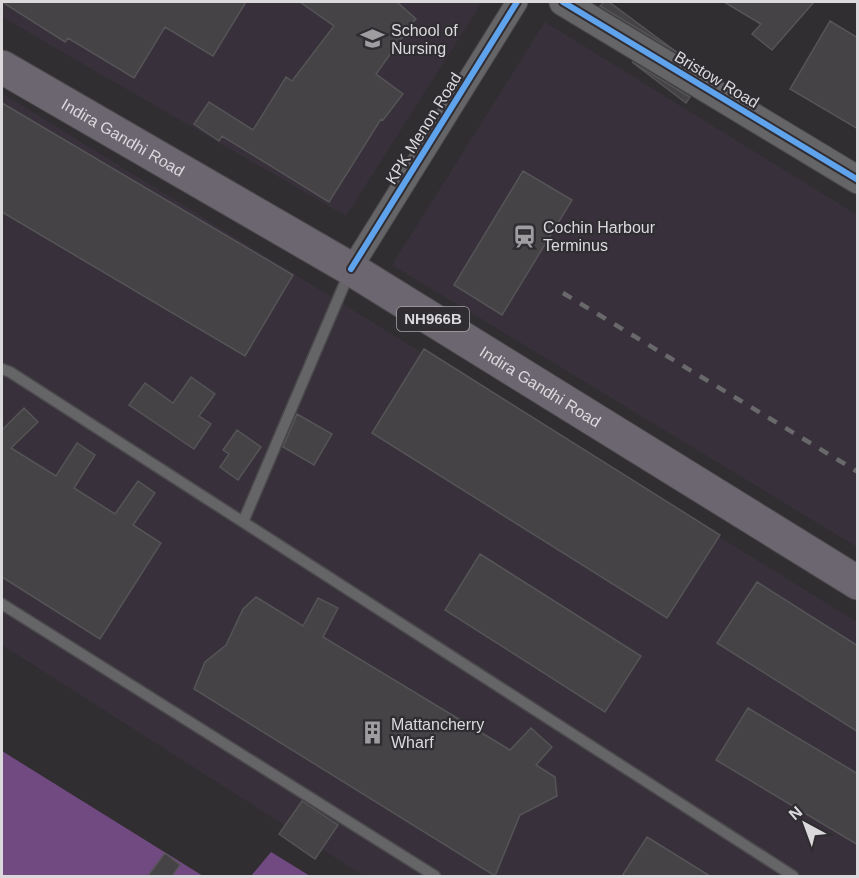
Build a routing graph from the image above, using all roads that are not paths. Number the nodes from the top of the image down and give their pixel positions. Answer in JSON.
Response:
{"nodes":[{"id":1,"x":517,"y":2,"type":"edge"},
{"id":2,"x":563,"y":2,"type":"edge"},
{"id":3,"x":2,"y":67,"type":"edge"},
{"id":4,"x":858,"y":180,"type":"edge"},
{"id":5,"x":351,"y":269,"type":"junction"},
{"id":6,"x":2,"y":369,"type":"edge"},
{"id":7,"x":243,"y":522,"type":"junction"},
{"id":8,"x":858,"y":583,"type":"edge"},
{"id":9,"x":2,"y":604,"type":"edge"},
{"id":10,"x":435,"y":876,"type":"edge"},
{"id":11,"x":793,"y":876,"type":"edge"}],
"edges":[{"from":1,"to":5,"type":"street","name":"KPK Menon Road"},
{"from":2,"to":4,"type":"street","name":"Bristow Road"},
{"from":3,"to":5,"type":"highway","name":"Indira Gandhi Road","number":"NH966B"},
{"from":5,"to":7,"type":"lane"},
{"from":5,"to":8,"type":"highway","name":"Indira Gandhi Road","number":"NH966B"},
{"from":6,"to":7,"type":"lane"},
{"from":7,"to":11,"type":"lane"},
{"from":9,"to":10,"type":"lane"}]}
